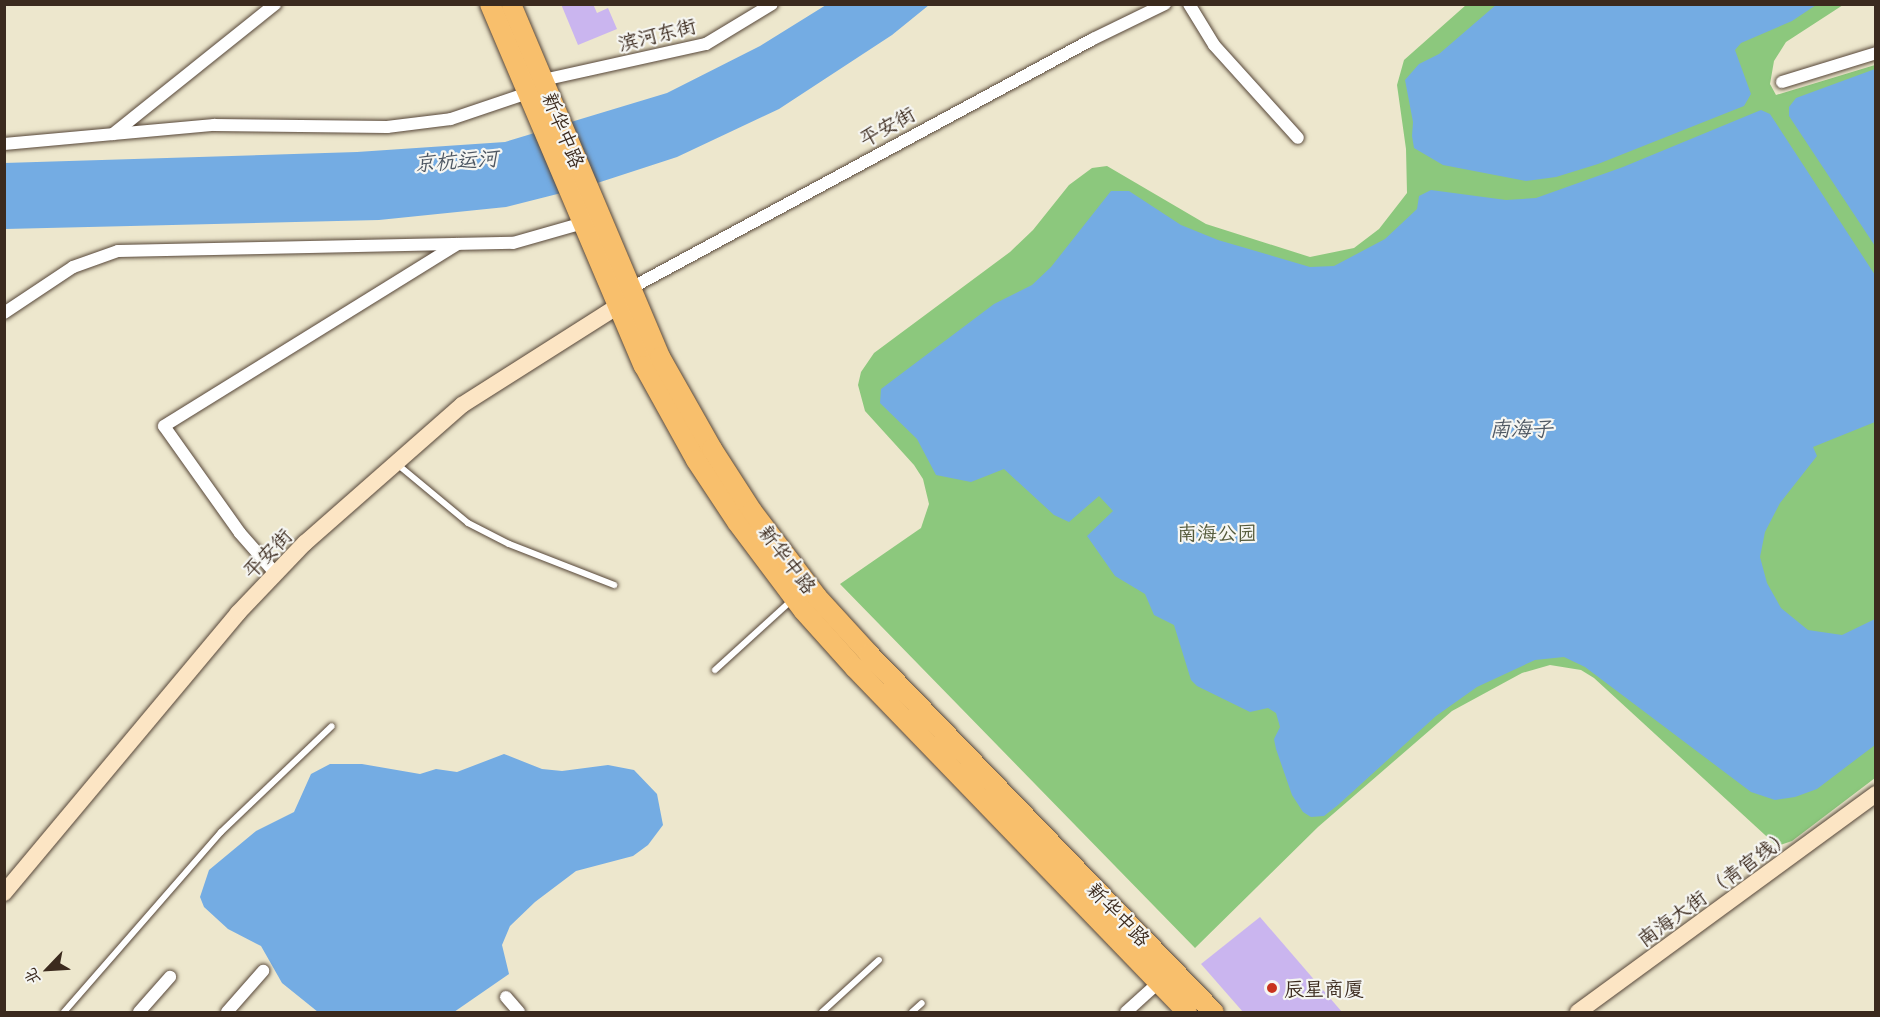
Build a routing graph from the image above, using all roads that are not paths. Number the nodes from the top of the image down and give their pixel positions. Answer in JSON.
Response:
{"nodes":[{"id":1,"x":275,"y":4,"type":"edge"},
{"id":2,"x":490,"y":4,"type":"edge"},
{"id":3,"x":511,"y":4,"type":"edge"},
{"id":4,"x":772,"y":4,"type":"edge"},
{"id":5,"x":1165,"y":4,"type":"edge"},
{"id":6,"x":1189,"y":4,"type":"edge"},
{"id":7,"x":1875,"y":53,"type":"edge"},
{"id":8,"x":543,"y":80,"type":"junction"},
{"id":9,"x":1782,"y":82,"type":"dead end"},
{"id":10,"x":528,"y":93,"type":"junction"},
{"id":11,"x":551,"y":124,"type":"junction"},
{"id":12,"x":112,"y":134,"type":"junction"},
{"id":13,"x":1298,"y":138,"type":"dead end"},
{"id":14,"x":4,"y":144,"type":"edge"},
{"id":15,"x":583,"y":209,"type":"junction"},
{"id":16,"x":458,"y":243,"type":"junction"},
{"id":17,"x":631,"y":288,"type":"junction"},
{"id":18,"x":618,"y":306,"type":"junction"},
{"id":19,"x":4,"y":313,"type":"edge"},
{"id":20,"x":396,"y":462,"type":"junction"},
{"id":21,"x":276,"y":574,"type":"junction"},
{"id":22,"x":614,"y":585,"type":"dead end"},
{"id":23,"x":794,"y":599,"type":"junction"},
{"id":24,"x":716,"y":670,"type":"dead end"},
{"id":25,"x":332,"y":726,"type":"dead end"},
{"id":26,"x":1875,"y":794,"type":"edge"},
{"id":27,"x":4,"y":893,"type":"edge"},
{"id":28,"x":879,"y":960,"type":"dead end"},
{"id":29,"x":263,"y":971,"type":"dead end"},
{"id":30,"x":170,"y":977,"type":"dead end"},
{"id":31,"x":1158,"y":983,"type":"junction"},
{"id":32,"x":506,"y":997,"type":"dead end"},
{"id":33,"x":922,"y":1004,"type":"dead end"},
{"id":34,"x":64,"y":1012,"type":"edge"},
{"id":35,"x":139,"y":1012,"type":"edge"},
{"id":36,"x":227,"y":1012,"type":"edge"},
{"id":37,"x":519,"y":1012,"type":"edge"},
{"id":38,"x":822,"y":1012,"type":"edge"},
{"id":39,"x":912,"y":1012,"type":"edge"},
{"id":40,"x":1126,"y":1012,"type":"edge"},
{"id":41,"x":1187,"y":1012,"type":"edge"},
{"id":42,"x":1214,"y":1012,"type":"edge"},
{"id":43,"x":1578,"y":1012,"type":"edge"}],
"edges":[{"from":1,"to":12,"type":"street"},
{"from":2,"to":10,"type":"main road","name":"新华中路"},
{"from":3,"to":8,"type":"main road","name":"新华中路"},
{"from":4,"to":8,"type":"street","name":"滨河东街"},
{"from":5,"to":17,"type":"street","name":"平安街"},
{"from":6,"to":13,"type":"street"},
{"from":7,"to":9,"type":"street"},
{"from":8,"to":11,"type":"main road","name":"新华中路"},
{"from":10,"to":11,"type":"main road","name":"新华中路"},
{"from":10,"to":12,"type":"street"},
{"from":11,"to":15,"type":"main road","name":"新华中路"},
{"from":12,"to":14,"type":"street"},
{"from":15,"to":16,"type":"street"},
{"from":15,"to":17,"type":"main road","name":"新华中路"},
{"from":15,"to":18,"type":"main road","name":"新华中路"},
{"from":16,"to":19,"type":"street"},
{"from":16,"to":21,"type":"street"},
{"from":17,"to":42,"type":"main road","name":"新华中路"},
{"from":18,"to":20,"type":"street","name":"平安街"},
{"from":18,"to":23,"type":"main road","name":"新华中路"},
{"from":20,"to":21,"type":"street","name":"平安街"},
{"from":20,"to":22,"type":"lane"},
{"from":21,"to":27,"type":"street","name":"平安街"},
{"from":23,"to":24,"type":"lane"},
{"from":23,"to":31,"type":"main road","name":"新华中路"},
{"from":25,"to":34,"type":"lane"},
{"from":26,"to":43,"type":"street","name":"南海大街 （青官线）"},
{"from":28,"to":38,"type":"lane"},
{"from":29,"to":36,"type":"street"},
{"from":30,"to":35,"type":"street"},
{"from":31,"to":40,"type":"street"},
{"from":31,"to":41,"type":"main road","name":"新华中路"},
{"from":32,"to":37,"type":"street"},
{"from":33,"to":39,"type":"lane"}]}
